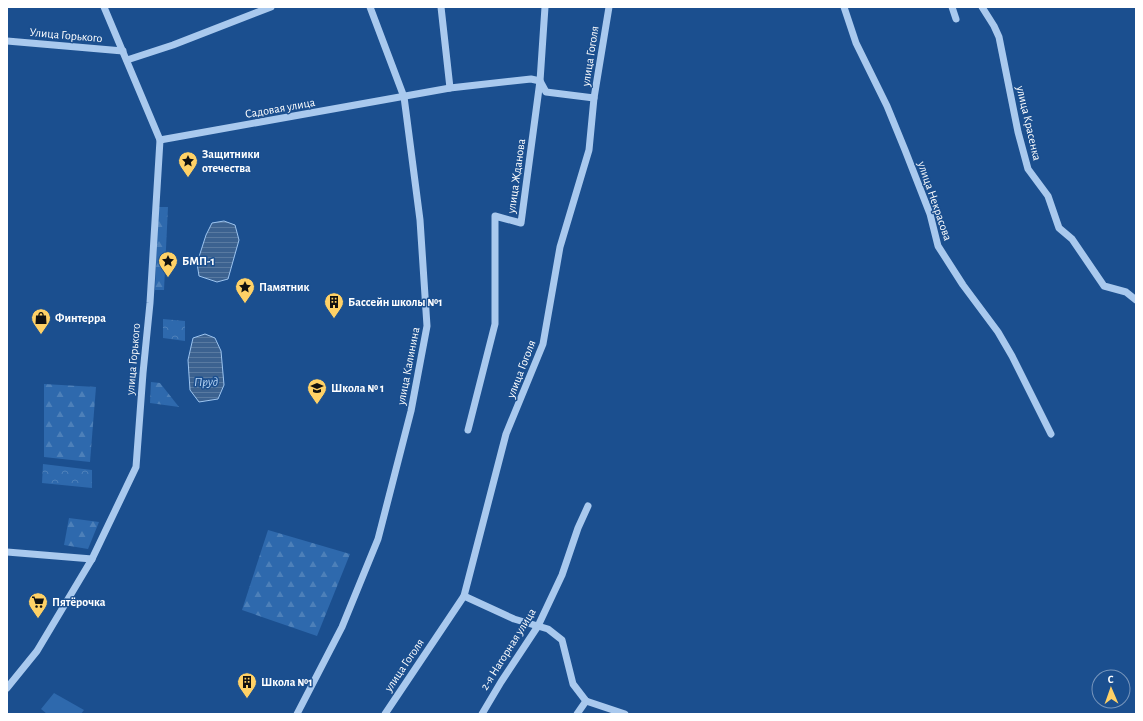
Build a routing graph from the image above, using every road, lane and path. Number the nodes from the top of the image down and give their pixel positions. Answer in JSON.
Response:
{"nodes":[{"id":1,"x":104,"y":7,"type":"edge"},
{"id":2,"x":271,"y":7,"type":"edge"},
{"id":3,"x":370,"y":7,"type":"edge"},
{"id":4,"x":441,"y":7,"type":"edge"},
{"id":5,"x":545,"y":7,"type":"edge"},
{"id":6,"x":609,"y":7,"type":"edge"},
{"id":7,"x":844,"y":7,"type":"edge"},
{"id":8,"x":952,"y":7,"type":"edge"},
{"id":9,"x":982,"y":7,"type":"edge"},
{"id":10,"x":956,"y":19,"type":"dead end"},
{"id":11,"x":7,"y":41,"type":"edge"},
{"id":12,"x":123,"y":51,"type":"junction"},
{"id":13,"x":127,"y":60,"type":"junction"},
{"id":14,"x":540,"y":82,"type":"junction"},
{"id":15,"x":450,"y":88,"type":"junction"},
{"id":16,"x":404,"y":97,"type":"junction"},
{"id":17,"x":594,"y":98,"type":"junction"},
{"id":18,"x":160,"y":140,"type":"junction"},
{"id":19,"x":1136,"y":300,"type":"edge"},
{"id":20,"x":468,"y":430,"type":"dead end"},
{"id":21,"x":1051,"y":434,"type":"dead end"},
{"id":22,"x":588,"y":506,"type":"dead end"},
{"id":23,"x":7,"y":552,"type":"edge"},
{"id":24,"x":92,"y":559,"type":"junction"},
{"id":25,"x":464,"y":596,"type":"junction"},
{"id":26,"x":538,"y":626,"type":"junction"},
{"id":27,"x":7,"y":688,"type":"edge"},
{"id":28,"x":586,"y":701,"type":"junction"},
{"id":29,"x":297,"y":714,"type":"edge"},
{"id":30,"x":385,"y":714,"type":"edge"},
{"id":31,"x":482,"y":714,"type":"edge"},
{"id":32,"x":577,"y":714,"type":"edge"},
{"id":33,"x":625,"y":714,"type":"edge"}],
"edges":[{"from":1,"to":12,"type":"street","name":"улица Горького"},
{"from":2,"to":13,"type":"street"},
{"from":3,"to":16,"type":"street","name":"улица Калинина"},
{"from":4,"to":15,"type":"street"},
{"from":5,"to":14,"type":"street","name":"улица Жданова"},
{"from":6,"to":17,"type":"street","name":"улица Гоголя"},
{"from":7,"to":21,"type":"street","name":"улица Некрасова"},
{"from":8,"to":10,"type":"street"},
{"from":9,"to":19,"type":"street","name":"улица Красенка"},
{"from":11,"to":12,"type":"street","name":"Улица Горького"},
{"from":12,"to":13,"type":"street","name":"улица Горького"},
{"from":13,"to":18,"type":"street","name":"улица Горького"},
{"from":14,"to":15,"type":"street","name":"Садовая улица"},
{"from":14,"to":17,"type":"street"},
{"from":14,"to":20,"type":"street","name":"улица Жданова"},
{"from":15,"to":16,"type":"street","name":"Садовая улица"},
{"from":16,"to":18,"type":"street","name":"Садовая улица"},
{"from":16,"to":29,"type":"street","name":"улица Калинина"},
{"from":17,"to":25,"type":"street","name":"улица Гоголя"},
{"from":18,"to":24,"type":"street","name":"улица Горького"},
{"from":22,"to":26,"type":"street","name":"2-я Нагорная улица"},
{"from":23,"to":24,"type":"street"},
{"from":24,"to":27,"type":"street","name":"улица Горького"},
{"from":25,"to":26,"type":"street"},
{"from":25,"to":30,"type":"street","name":"улица Гоголя"},
{"from":26,"to":28,"type":"street"},
{"from":26,"to":31,"type":"street","name":"2-я Нагорная улица"},
{"from":28,"to":32,"type":"street"},
{"from":28,"to":33,"type":"street"}]}
